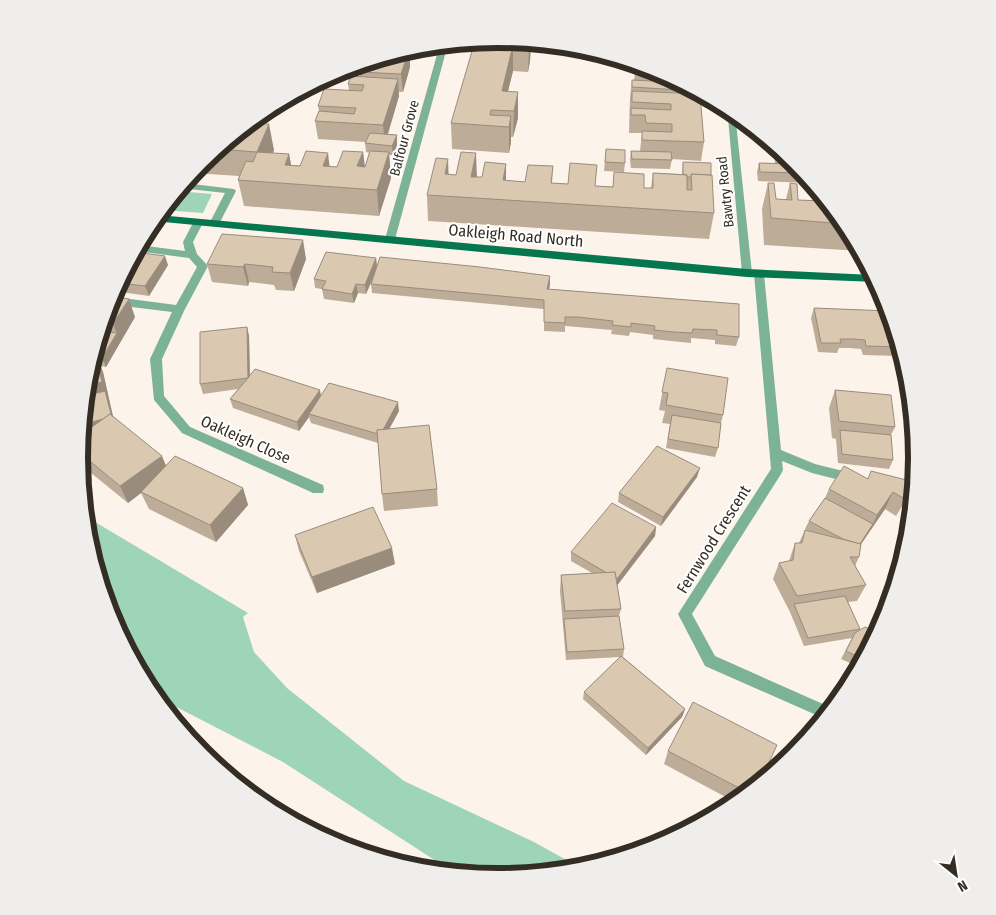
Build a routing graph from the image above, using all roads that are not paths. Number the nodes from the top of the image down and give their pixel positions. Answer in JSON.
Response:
{"nodes":[{"id":1,"x":442,"y":51,"type":"edge"},
{"id":2,"x":732,"y":121,"type":"edge"},
{"id":3,"x":190,"y":187,"type":"edge"},
{"id":4,"x":165,"y":219,"type":"edge"},
{"id":5,"x":198,"y":223,"type":"junction"},
{"id":6,"x":214,"y":224,"type":"junction"},
{"id":7,"x":390,"y":240,"type":"junction"},
{"id":8,"x":145,"y":249,"type":"edge"},
{"id":9,"x":192,"y":255,"type":"junction"},
{"id":10,"x":753,"y":273,"type":"junction"},
{"id":11,"x":867,"y":279,"type":"edge"},
{"id":12,"x":119,"y":301,"type":"edge"},
{"id":13,"x":179,"y":308,"type":"junction"},
{"id":14,"x":777,"y":453,"type":"junction"},
{"id":15,"x":870,"y":483,"type":"edge"},
{"id":16,"x":318,"y":489,"type":"dead end"},
{"id":17,"x":820,"y":711,"type":"edge"}],
"edges":[{"from":1,"to":7,"type":"street","name":"Balfour Grove"},
{"from":2,"to":10,"type":"street","name":"Bawtry Road"},
{"from":3,"to":6,"type":"street"},
{"from":4,"to":5,"type":"main road","name":"Oakleigh Road North"},
{"from":5,"to":6,"type":"main road","name":"Oakleigh Road North"},
{"from":5,"to":9,"type":"street","name":"Oakleigh Close"},
{"from":6,"to":7,"type":"main road","name":"Oakleigh Road North"},
{"from":7,"to":10,"type":"main road","name":"Oakleigh Road North"},
{"from":8,"to":9,"type":"street"},
{"from":9,"to":13,"type":"street","name":"Oakleigh Close"},
{"from":10,"to":11,"type":"main road","name":"Oakleigh Road North"},
{"from":10,"to":14,"type":"street","name":"Fernwood Crescent"},
{"from":12,"to":13,"type":"street"},
{"from":13,"to":16,"type":"street","name":"Oakleigh Close"},
{"from":14,"to":15,"type":"street"},
{"from":14,"to":17,"type":"street","name":"Fernwood Crescent"}]}
